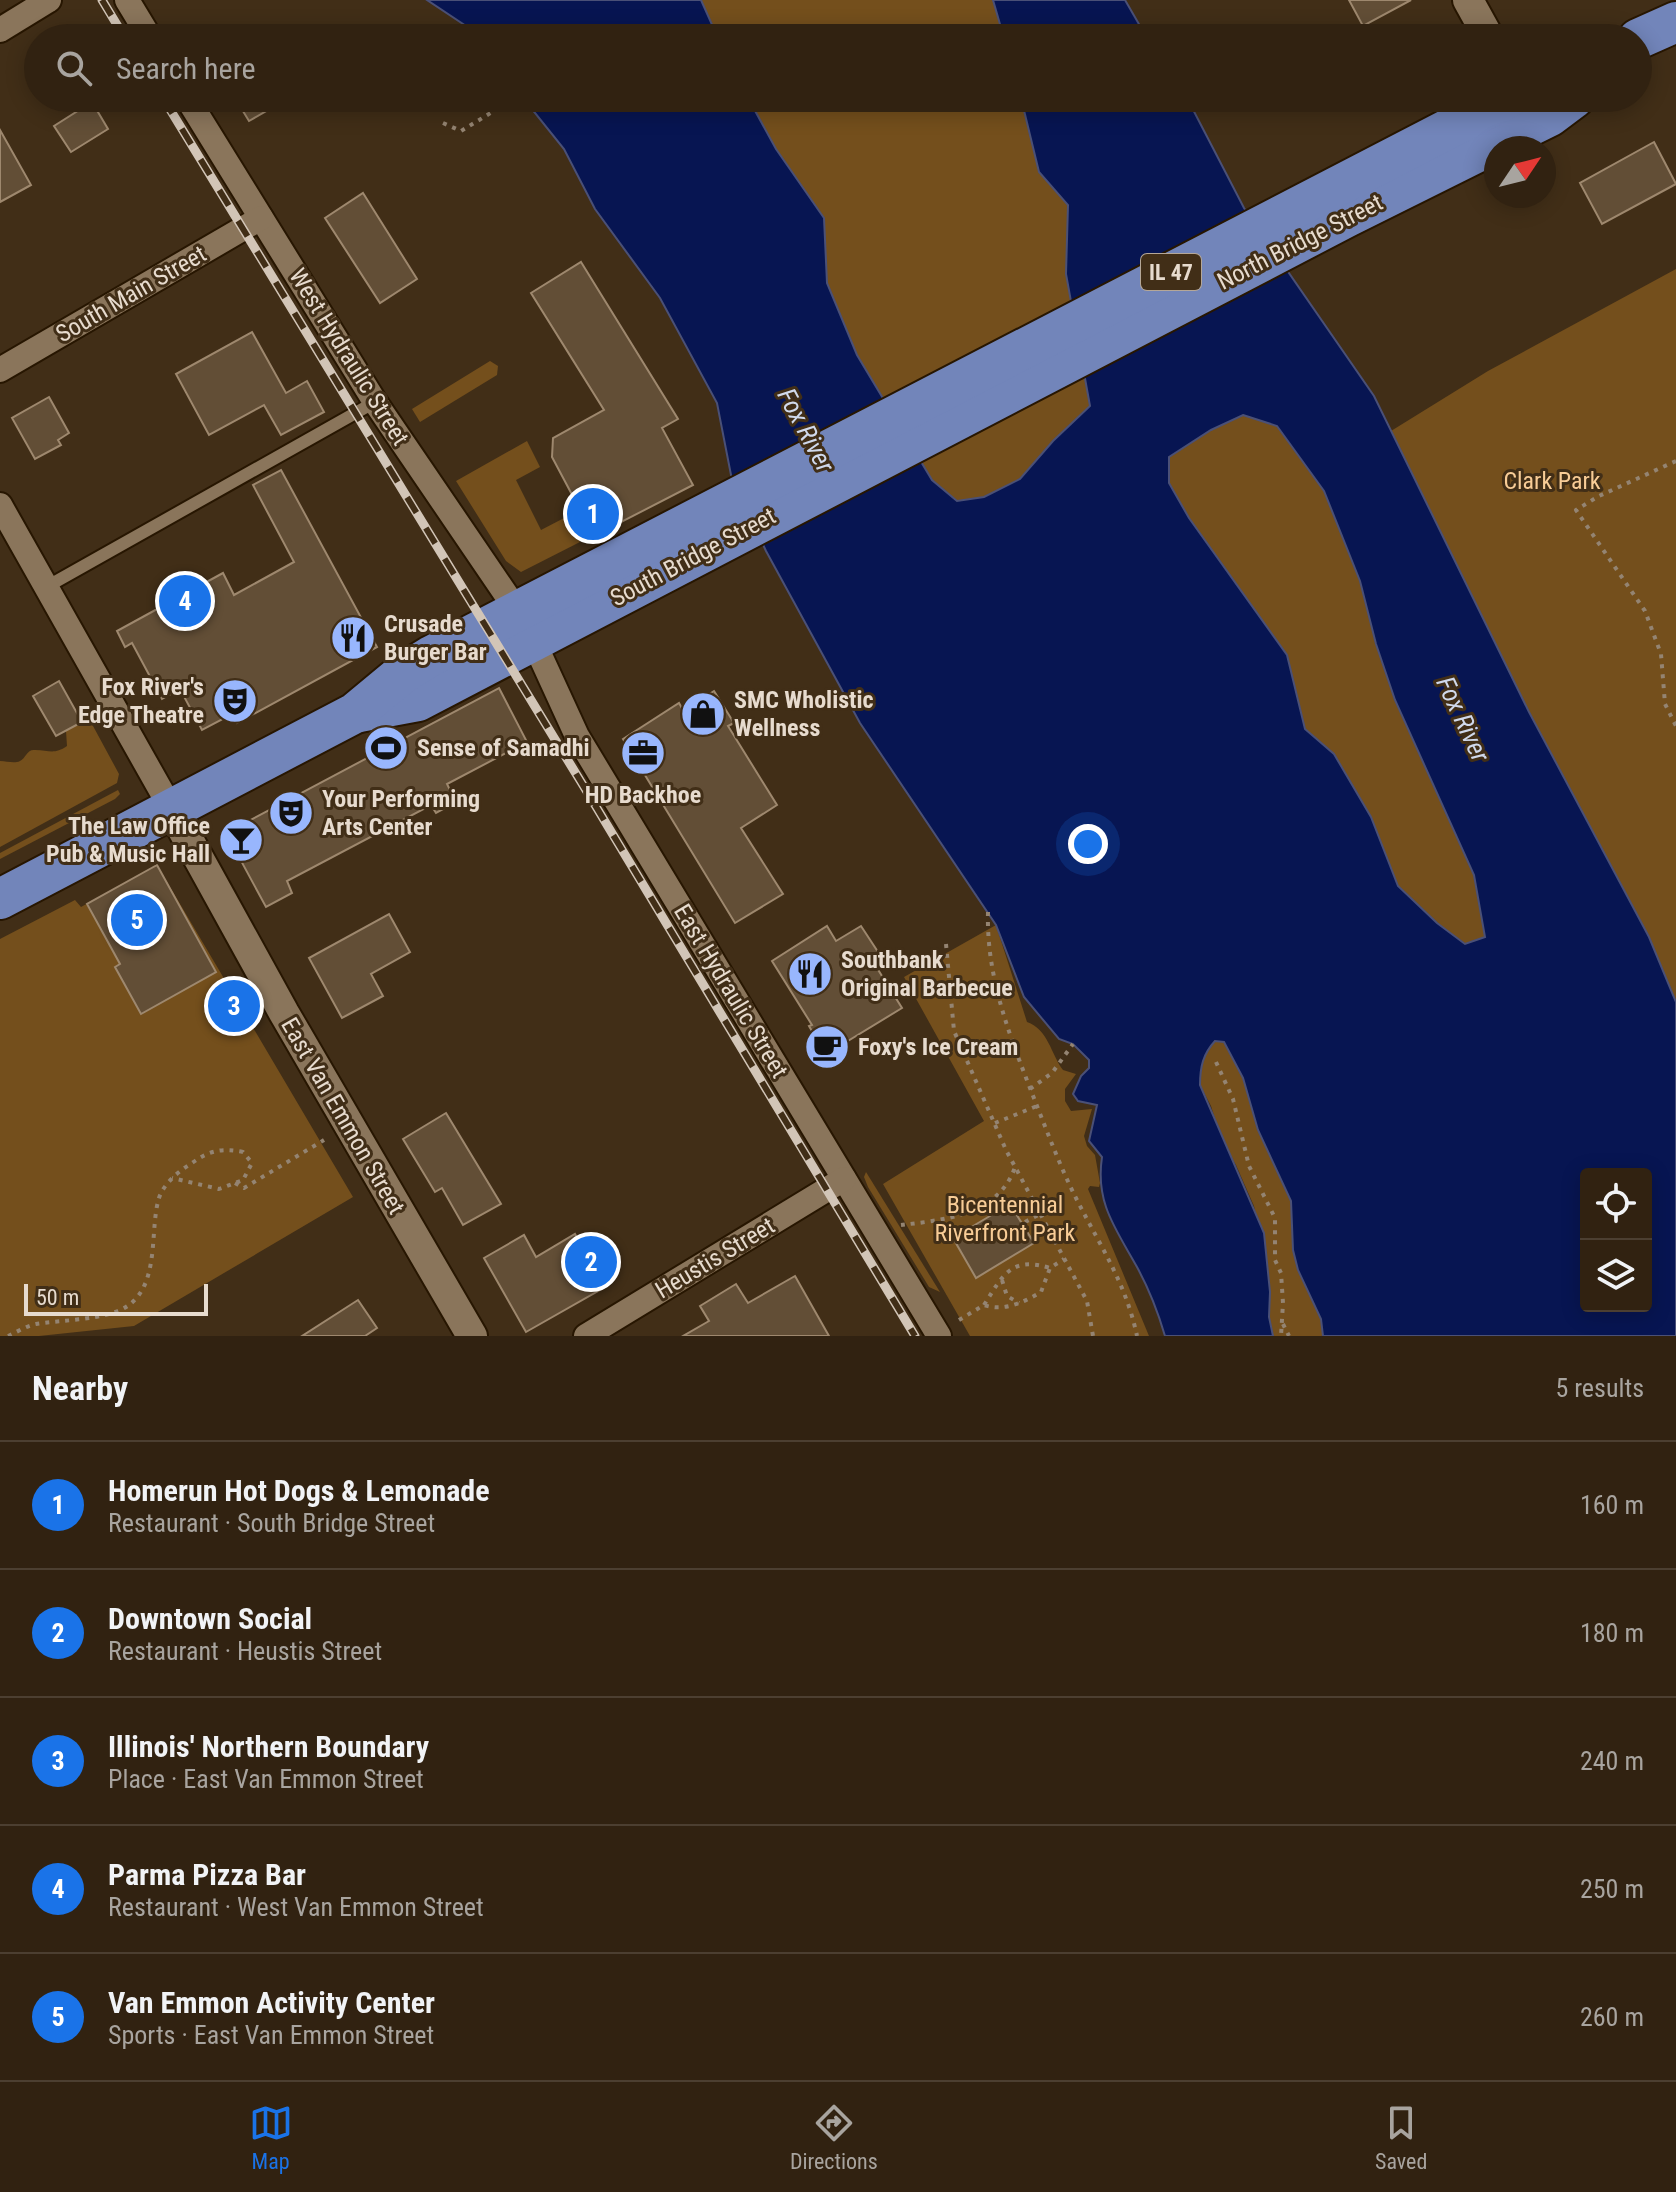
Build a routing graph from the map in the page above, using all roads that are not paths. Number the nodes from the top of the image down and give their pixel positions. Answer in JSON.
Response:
{"nodes":[{"id":1,"x":49,"y":0,"type":"edge"},
{"id":2,"x":127,"y":0,"type":"edge"},
{"id":3,"x":1468,"y":0,"type":"edge"},
{"id":4,"x":142,"y":24,"type":"edge"},
{"id":5,"x":1481,"y":24,"type":"edge"},
{"id":6,"x":0,"y":30,"type":"edge"},
{"id":7,"x":196,"y":112,"type":"edge"},
{"id":8,"x":1485,"y":112,"type":"edge"},
{"id":9,"x":1555,"y":112,"type":"edge"},
{"id":10,"x":1339,"y":202,"type":"junction"},
{"id":11,"x":261,"y":218,"type":"junction"},
{"id":12,"x":0,"y":370,"type":"edge"},
{"id":13,"x":1018,"y":370,"type":"joint"},
{"id":14,"x":375,"y":402,"type":"junction"},
{"id":15,"x":0,"y":505,"type":"edge"},
{"id":16,"x":48,"y":586,"type":"junction"},
{"id":17,"x":526,"y":626,"type":"junction"},
{"id":18,"x":172,"y":810,"type":"junction"},
{"id":19,"x":0,"y":899,"type":"edge"},
{"id":20,"x":844,"y":1179,"type":"junction"},
{"id":21,"x":472,"y":1336,"type":"edge"},
{"id":22,"x":586,"y":1336,"type":"edge"},
{"id":23,"x":939,"y":1336,"type":"edge"}],
"edges":[{"from":1,"to":6,"type":"street"},
{"from":2,"to":4,"type":"street"},
{"from":3,"to":5,"type":"street"},
{"from":7,"to":11,"type":"street","name":"West Hydraulic Street"},
{"from":8,"to":10,"type":"highway","name":"North Bridge Street"},
{"from":9,"to":10,"type":"highway","name":"North Bridge Street"},
{"from":10,"to":13,"type":"highway","name":"North Bridge Street"},
{"from":11,"to":12,"type":"street","name":"South Main Street"},
{"from":11,"to":14,"type":"street","name":"West Hydraulic Street"},
{"from":13,"to":17,"type":"highway","name":"South Bridge Street"},
{"from":14,"to":16,"type":"lane"},
{"from":14,"to":17,"type":"street","name":"West Hydraulic Street"},
{"from":15,"to":16,"type":"street"},
{"from":16,"to":18,"type":"street"},
{"from":17,"to":18,"type":"highway","name":"South Bridge Street"},
{"from":17,"to":20,"type":"street","name":"East Hydraulic Street"},
{"from":18,"to":19,"type":"highway","name":"South Bridge Street"},
{"from":18,"to":21,"type":"street","name":"East Van Emmon Street"},
{"from":20,"to":22,"type":"street","name":"Heustis Street"},
{"from":20,"to":23,"type":"street","name":"East Hydraulic Street"}]}
